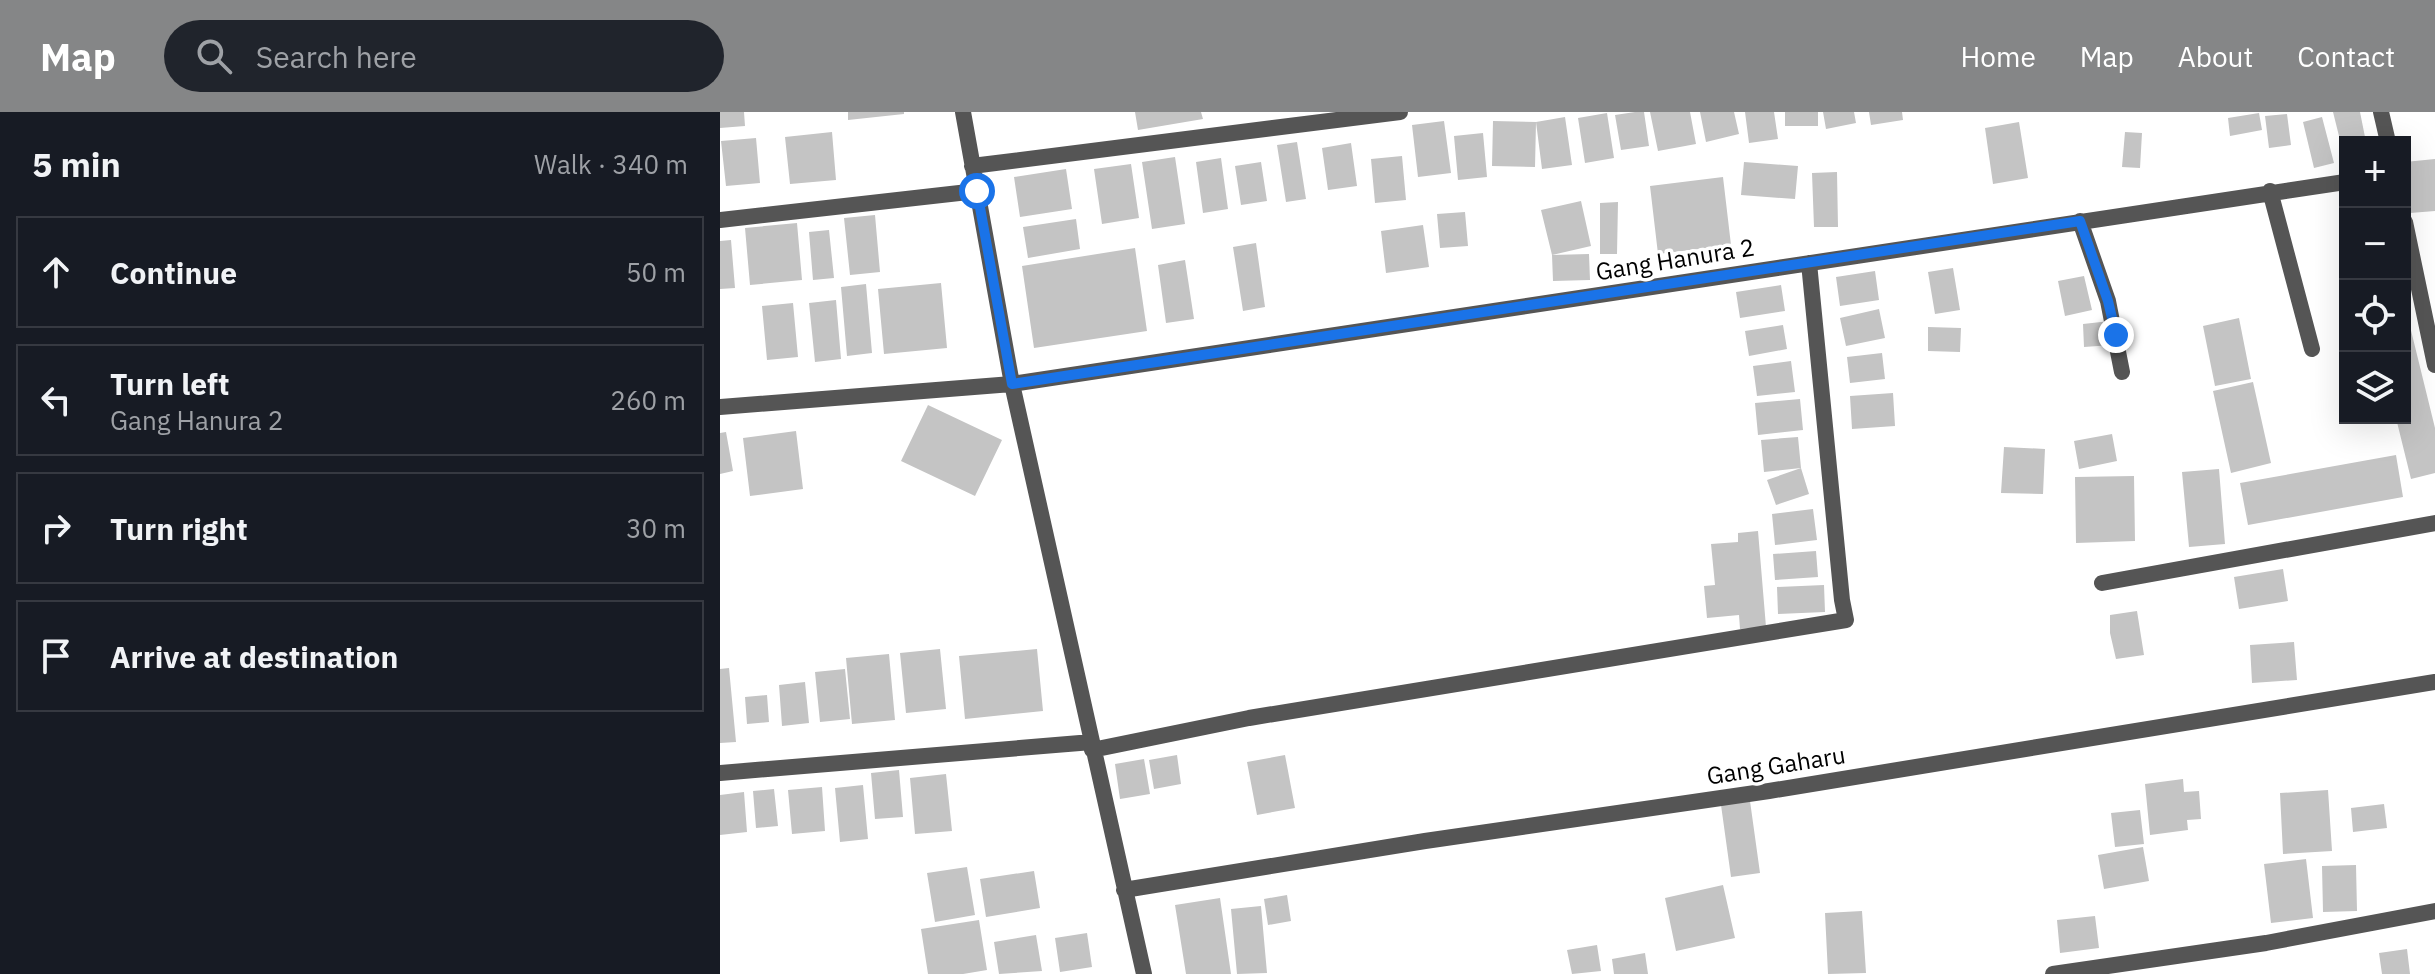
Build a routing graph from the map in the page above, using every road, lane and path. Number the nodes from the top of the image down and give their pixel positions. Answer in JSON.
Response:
{"nodes":[{"id":1,"x":963,"y":112,"type":"edge"},
{"id":2,"x":1400,"y":112,"type":"edge"},
{"id":3,"x":2381,"y":112,"type":"edge"},
{"id":4,"x":2387,"y":136,"type":"edge"},
{"id":5,"x":972,"y":166,"type":"junction"},
{"id":6,"x":2339,"y":183,"type":"edge"},
{"id":7,"x":977,"y":191,"type":"junction"},
{"id":8,"x":2270,"y":191,"type":"junction"},
{"id":9,"x":720,"y":220,"type":"edge"},
{"id":10,"x":2080,"y":221,"type":"junction"},
{"id":11,"x":2411,"y":251,"type":"edge"},
{"id":12,"x":1809,"y":263,"type":"junction"},
{"id":13,"x":2312,"y":349,"type":"dead end"},
{"id":14,"x":2435,"y":365,"type":"edge"},
{"id":15,"x":2122,"y":372,"type":"dead end"},
{"id":16,"x":1012,"y":384,"type":"junction"},
{"id":17,"x":720,"y":407,"type":"edge"},
{"id":18,"x":2435,"y":523,"type":"edge"},
{"id":19,"x":2102,"y":583,"type":"dead end"},
{"id":20,"x":2435,"y":682,"type":"edge"},
{"id":21,"x":1092,"y":746,"type":"junction"},
{"id":22,"x":720,"y":773,"type":"edge"},
{"id":23,"x":1124,"y":890,"type":"junction"},
{"id":24,"x":2435,"y":911,"type":"edge"},
{"id":25,"x":1144,"y":974,"type":"edge"},
{"id":26,"x":2053,"y":974,"type":"edge"}],
"edges":[{"from":1,"to":5,"type":"street"},
{"from":2,"to":5,"type":"street"},
{"from":3,"to":4,"type":"street"},
{"from":5,"to":7,"type":"street"},
{"from":6,"to":8,"type":"street","name":"Gang Hanura 2"},
{"from":7,"to":9,"type":"street"},
{"from":7,"to":16,"type":"street"},
{"from":8,"to":10,"type":"street","name":"Gang Hanura 2"},
{"from":8,"to":13,"type":"street"},
{"from":10,"to":12,"type":"street","name":"Gang Hanura 2"},
{"from":10,"to":15,"type":"street"},
{"from":11,"to":14,"type":"street"},
{"from":12,"to":16,"type":"street","name":"Gang Hanura 2"},
{"from":12,"to":21,"type":"street"},
{"from":16,"to":17,"type":"street","name":"Gang Hanura 2"},
{"from":16,"to":21,"type":"street"},
{"from":18,"to":19,"type":"street"},
{"from":20,"to":23,"type":"street","name":"Gang Gaharu"},
{"from":21,"to":22,"type":"street"},
{"from":21,"to":23,"type":"street"},
{"from":23,"to":25,"type":"street"},
{"from":24,"to":26,"type":"street"}]}
